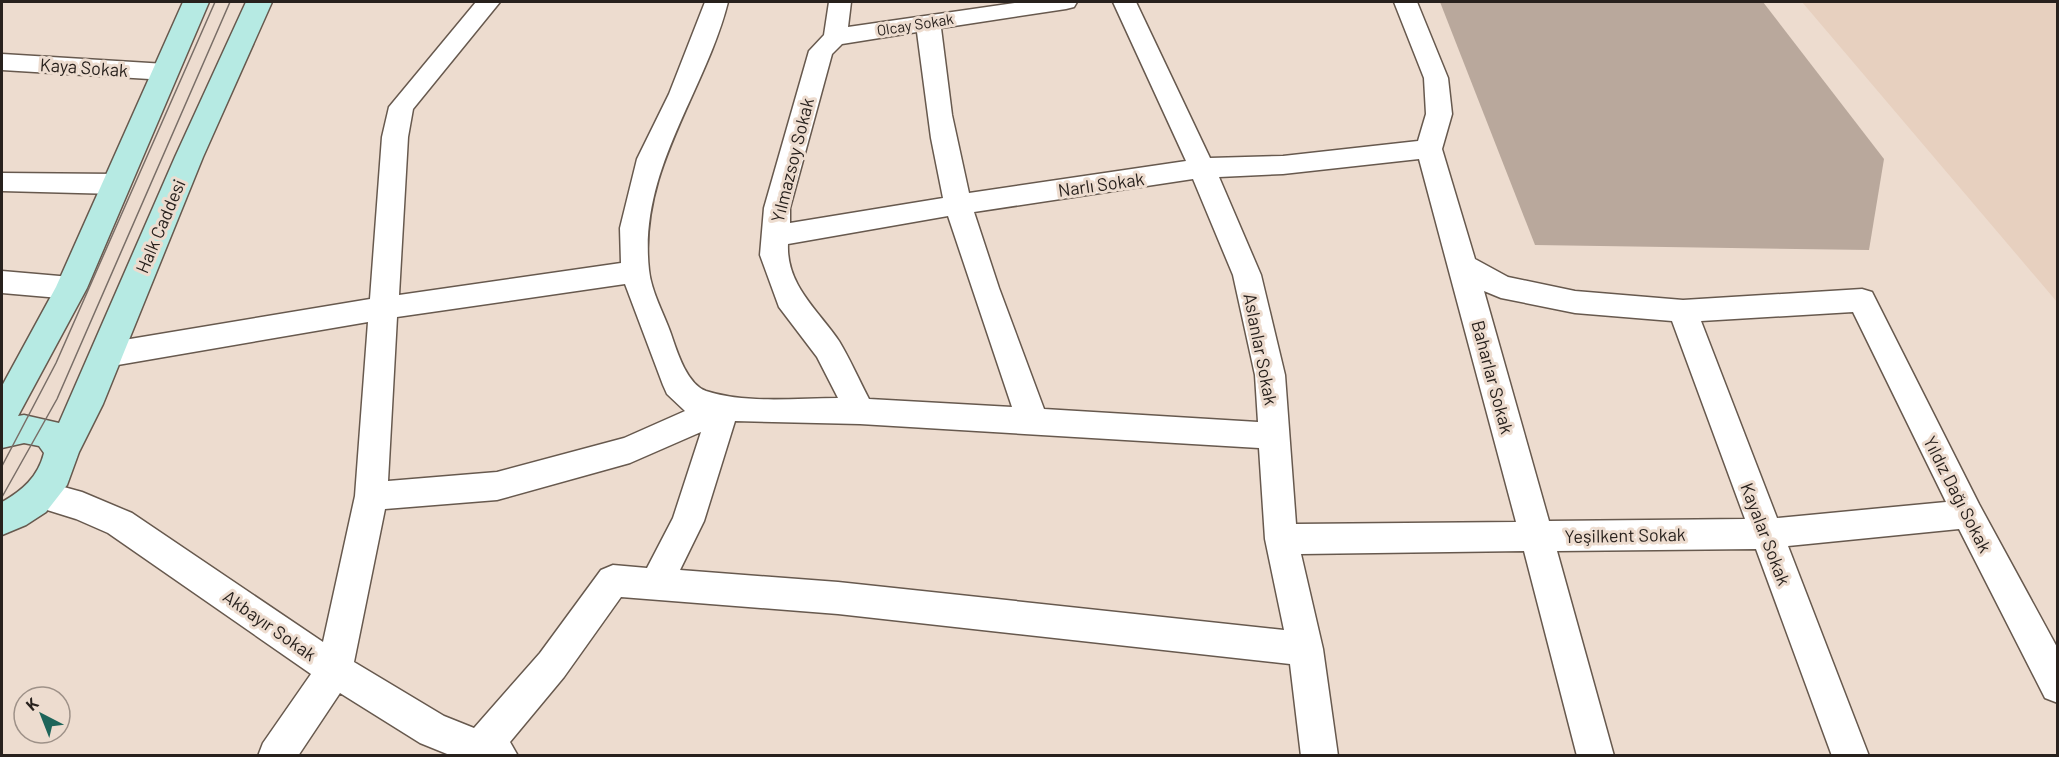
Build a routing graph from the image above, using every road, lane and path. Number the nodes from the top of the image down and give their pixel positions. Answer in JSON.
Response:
{"nodes":[{"id":1,"x":196,"y":2,"type":"edge"},
{"id":2,"x":259,"y":2,"type":"edge"},
{"id":3,"x":488,"y":2,"type":"edge"},
{"id":4,"x":717,"y":2,"type":"edge"},
{"id":5,"x":840,"y":2,"type":"edge"},
{"id":6,"x":1066,"y":2,"type":"edge"},
{"id":7,"x":1124,"y":2,"type":"edge"},
{"id":8,"x":1406,"y":2,"type":"edge"},
{"id":9,"x":997,"y":6,"type":"edge"},
{"id":10,"x":928,"y":22,"type":"junction"},
{"id":11,"x":835,"y":38,"type":"junction"},
{"id":12,"x":2,"y":62,"type":"edge"},
{"id":13,"x":165,"y":72,"type":"junction"},
{"id":14,"x":1428,"y":149,"type":"junction"},
{"id":15,"x":1202,"y":168,"type":"junction"},
{"id":16,"x":2,"y":182,"type":"edge"},
{"id":17,"x":116,"y":184,"type":"junction"},
{"id":18,"x":958,"y":204,"type":"junction"},
{"id":19,"x":775,"y":236,"type":"junction"},
{"id":20,"x":1463,"y":265,"type":"junction"},
{"id":21,"x":635,"y":272,"type":"junction"},
{"id":22,"x":2,"y":282,"type":"edge"},
{"id":23,"x":71,"y":288,"type":"junction"},
{"id":24,"x":385,"y":308,"type":"junction"},
{"id":25,"x":1683,"y":311,"type":"junction"},
{"id":26,"x":106,"y":355,"type":"junction"},
{"id":27,"x":724,"y":407,"type":"junction"},
{"id":28,"x":860,"y":411,"type":"junction"},
{"id":29,"x":2,"y":412,"type":"edge"},
{"id":30,"x":1033,"y":422,"type":"junction"},
{"id":31,"x":2,"y":434,"type":"edge"},
{"id":32,"x":1275,"y":436,"type":"junction"},
{"id":33,"x":62,"y":451,"type":"junction"},
{"id":34,"x":371,"y":496,"type":"junction"},
{"id":35,"x":1968,"y":514,"type":"junction"},
{"id":36,"x":15,"y":516,"type":"edge"},
{"id":37,"x":1766,"y":534,"type":"junction"},
{"id":38,"x":1536,"y":536,"type":"junction"},
{"id":39,"x":1281,"y":539,"type":"junction"},
{"id":40,"x":656,"y":584,"type":"junction"},
{"id":41,"x":1306,"y":649,"type":"junction"},
{"id":42,"x":335,"y":670,"type":"junction"},
{"id":43,"x":2058,"y":686,"type":"edge"},
{"id":44,"x":491,"y":752,"type":"edge"},
{"id":45,"x":276,"y":756,"type":"edge"},
{"id":46,"x":1320,"y":756,"type":"edge"},
{"id":47,"x":1596,"y":756,"type":"edge"},
{"id":48,"x":1851,"y":756,"type":"edge"}],
"edges":[{"from":1,"to":13,"type":"main road"},
{"from":2,"to":26,"type":"main road","name":"Halk Caddesi"},
{"from":3,"to":24,"type":"street"},
{"from":4,"to":21,"type":"street"},
{"from":5,"to":11,"type":"street","name":"Yılmazsoy Sokak"},
{"from":6,"to":9,"type":"street","name":"Olcay Sokak"},
{"from":7,"to":15,"type":"street","name":"Aslanlar Sokak"},
{"from":8,"to":14,"type":"street"},
{"from":9,"to":10,"type":"street","name":"Olcay Sokak"},
{"from":10,"to":11,"type":"street","name":"Olcay Sokak"},
{"from":10,"to":18,"type":"street"},
{"from":11,"to":19,"type":"street","name":"Yılmazsoy Sokak"},
{"from":12,"to":13,"type":"street","name":"Kaya Sokak"},
{"from":13,"to":17,"type":"main road"},
{"from":14,"to":15,"type":"street","name":"Narlı Sokak"},
{"from":14,"to":20,"type":"street","name":"Baharlar Sokak"},
{"from":15,"to":18,"type":"street","name":"Narlı Sokak"},
{"from":15,"to":32,"type":"street","name":"Aslanlar Sokak"},
{"from":16,"to":17,"type":"street"},
{"from":17,"to":23,"type":"main road"},
{"from":18,"to":19,"type":"street","name":"Narlı Sokak"},
{"from":18,"to":30,"type":"street"},
{"from":19,"to":28,"type":"street","name":"Yılmazsoy Sokak"},
{"from":20,"to":25,"type":"street"},
{"from":20,"to":38,"type":"street","name":"Baharlar Sokak"},
{"from":21,"to":24,"type":"street"},
{"from":21,"to":27,"type":"street"},
{"from":22,"to":23,"type":"street"},
{"from":23,"to":29,"type":"main road"},
{"from":24,"to":26,"type":"street"},
{"from":24,"to":34,"type":"street"},
{"from":25,"to":35,"type":"street","name":"Yıldız Dağı Sokak"},
{"from":25,"to":37,"type":"street","name":"Kayalar Sokak"},
{"from":26,"to":33,"type":"main road","name":"Halk Caddesi"},
{"from":27,"to":28,"type":"street"},
{"from":27,"to":34,"type":"street"},
{"from":27,"to":40,"type":"street"},
{"from":28,"to":30,"type":"street"},
{"from":30,"to":32,"type":"street"},
{"from":31,"to":33,"type":"main road"},
{"from":32,"to":39,"type":"street","name":"Aslanlar Sokak"},
{"from":33,"to":36,"type":"main road","name":"Halk Caddesi"},
{"from":34,"to":42,"type":"street"},
{"from":35,"to":37,"type":"street","name":"Yeşilkent Sokak"},
{"from":35,"to":43,"type":"street","name":"Yıldız Dağı Sokak"},
{"from":36,"to":42,"type":"street","name":"Akbayır Sokak"},
{"from":37,"to":38,"type":"street","name":"Yeşilkent Sokak"},
{"from":37,"to":48,"type":"street","name":"Kayalar Sokak"},
{"from":38,"to":39,"type":"street","name":"Yeşilkent Sokak"},
{"from":38,"to":47,"type":"street","name":"Baharlar Sokak"},
{"from":39,"to":41,"type":"street","name":"Aslanlar Sokak"},
{"from":40,"to":41,"type":"street"},
{"from":40,"to":44,"type":"street"},
{"from":41,"to":46,"type":"street","name":"Aslanlar Sokak"},
{"from":42,"to":44,"type":"street","name":"Akbayır Sokak"},
{"from":42,"to":45,"type":"street"}]}
